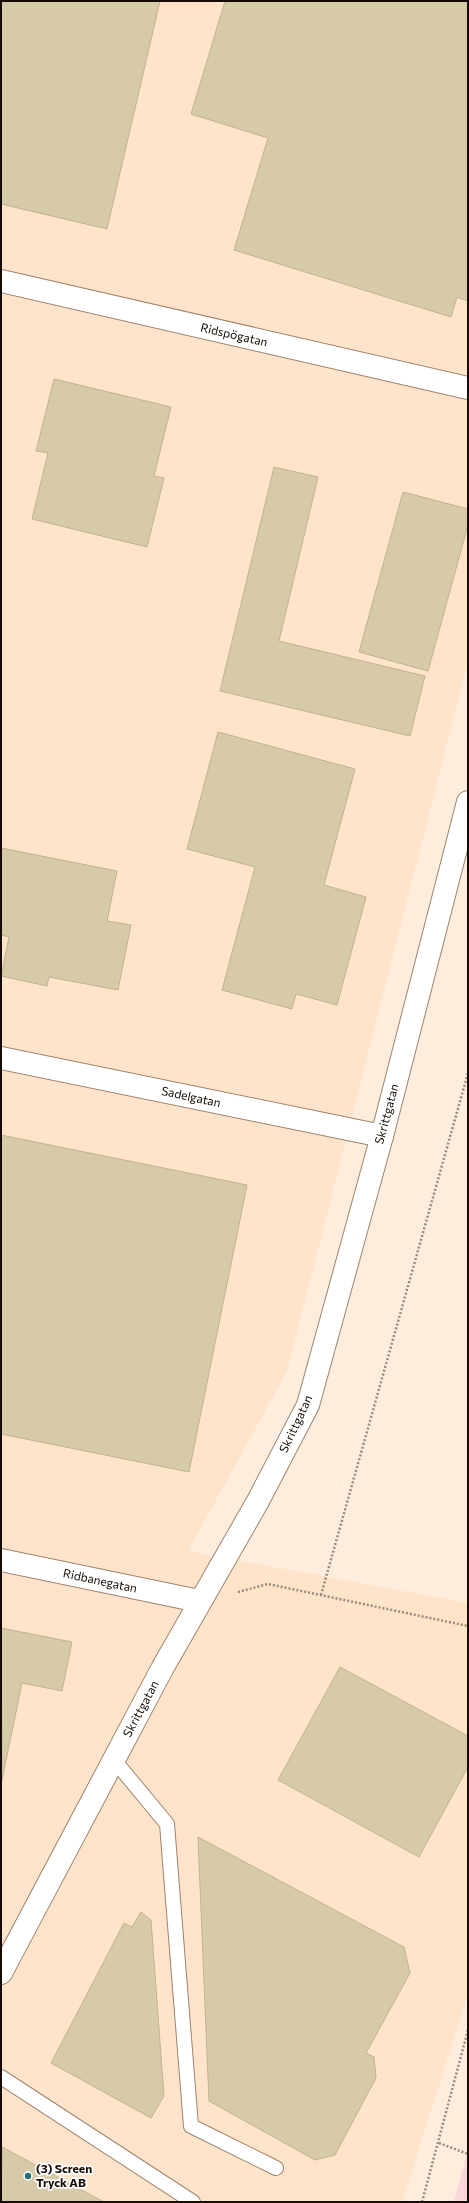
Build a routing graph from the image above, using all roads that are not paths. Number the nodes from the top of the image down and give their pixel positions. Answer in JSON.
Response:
{"nodes":[{"id":1,"x":1,"y":281,"type":"edge"},
{"id":2,"x":468,"y":388,"type":"edge"},
{"id":3,"x":468,"y":802,"type":"edge"},
{"id":4,"x":1,"y":1058,"type":"edge"},
{"id":5,"x":382,"y":1136,"type":"junction"},
{"id":6,"x":1,"y":1560,"type":"edge"},
{"id":7,"x":199,"y":1601,"type":"junction"},
{"id":8,"x":114,"y":1760,"type":"junction"},
{"id":9,"x":1,"y":1973,"type":"edge"},
{"id":10,"x":1,"y":2077,"type":"edge"},
{"id":11,"x":276,"y":2168,"type":"dead end"},
{"id":12,"x":193,"y":2202,"type":"edge"}],
"edges":[{"from":1,"to":2,"type":"street","name":"Ridspögatan"},
{"from":3,"to":5,"type":"street","name":"Skrittgatan"},
{"from":4,"to":5,"type":"street","name":"Sadelgatan"},
{"from":5,"to":7,"type":"street","name":"Skrittgatan"},
{"from":6,"to":7,"type":"street","name":"Ridbanegatan"},
{"from":7,"to":8,"type":"street","name":"Skrittgatan"},
{"from":8,"to":9,"type":"street","name":"Skrittgatan"},
{"from":8,"to":11,"type":"lane"},
{"from":10,"to":12,"type":"lane"}]}
